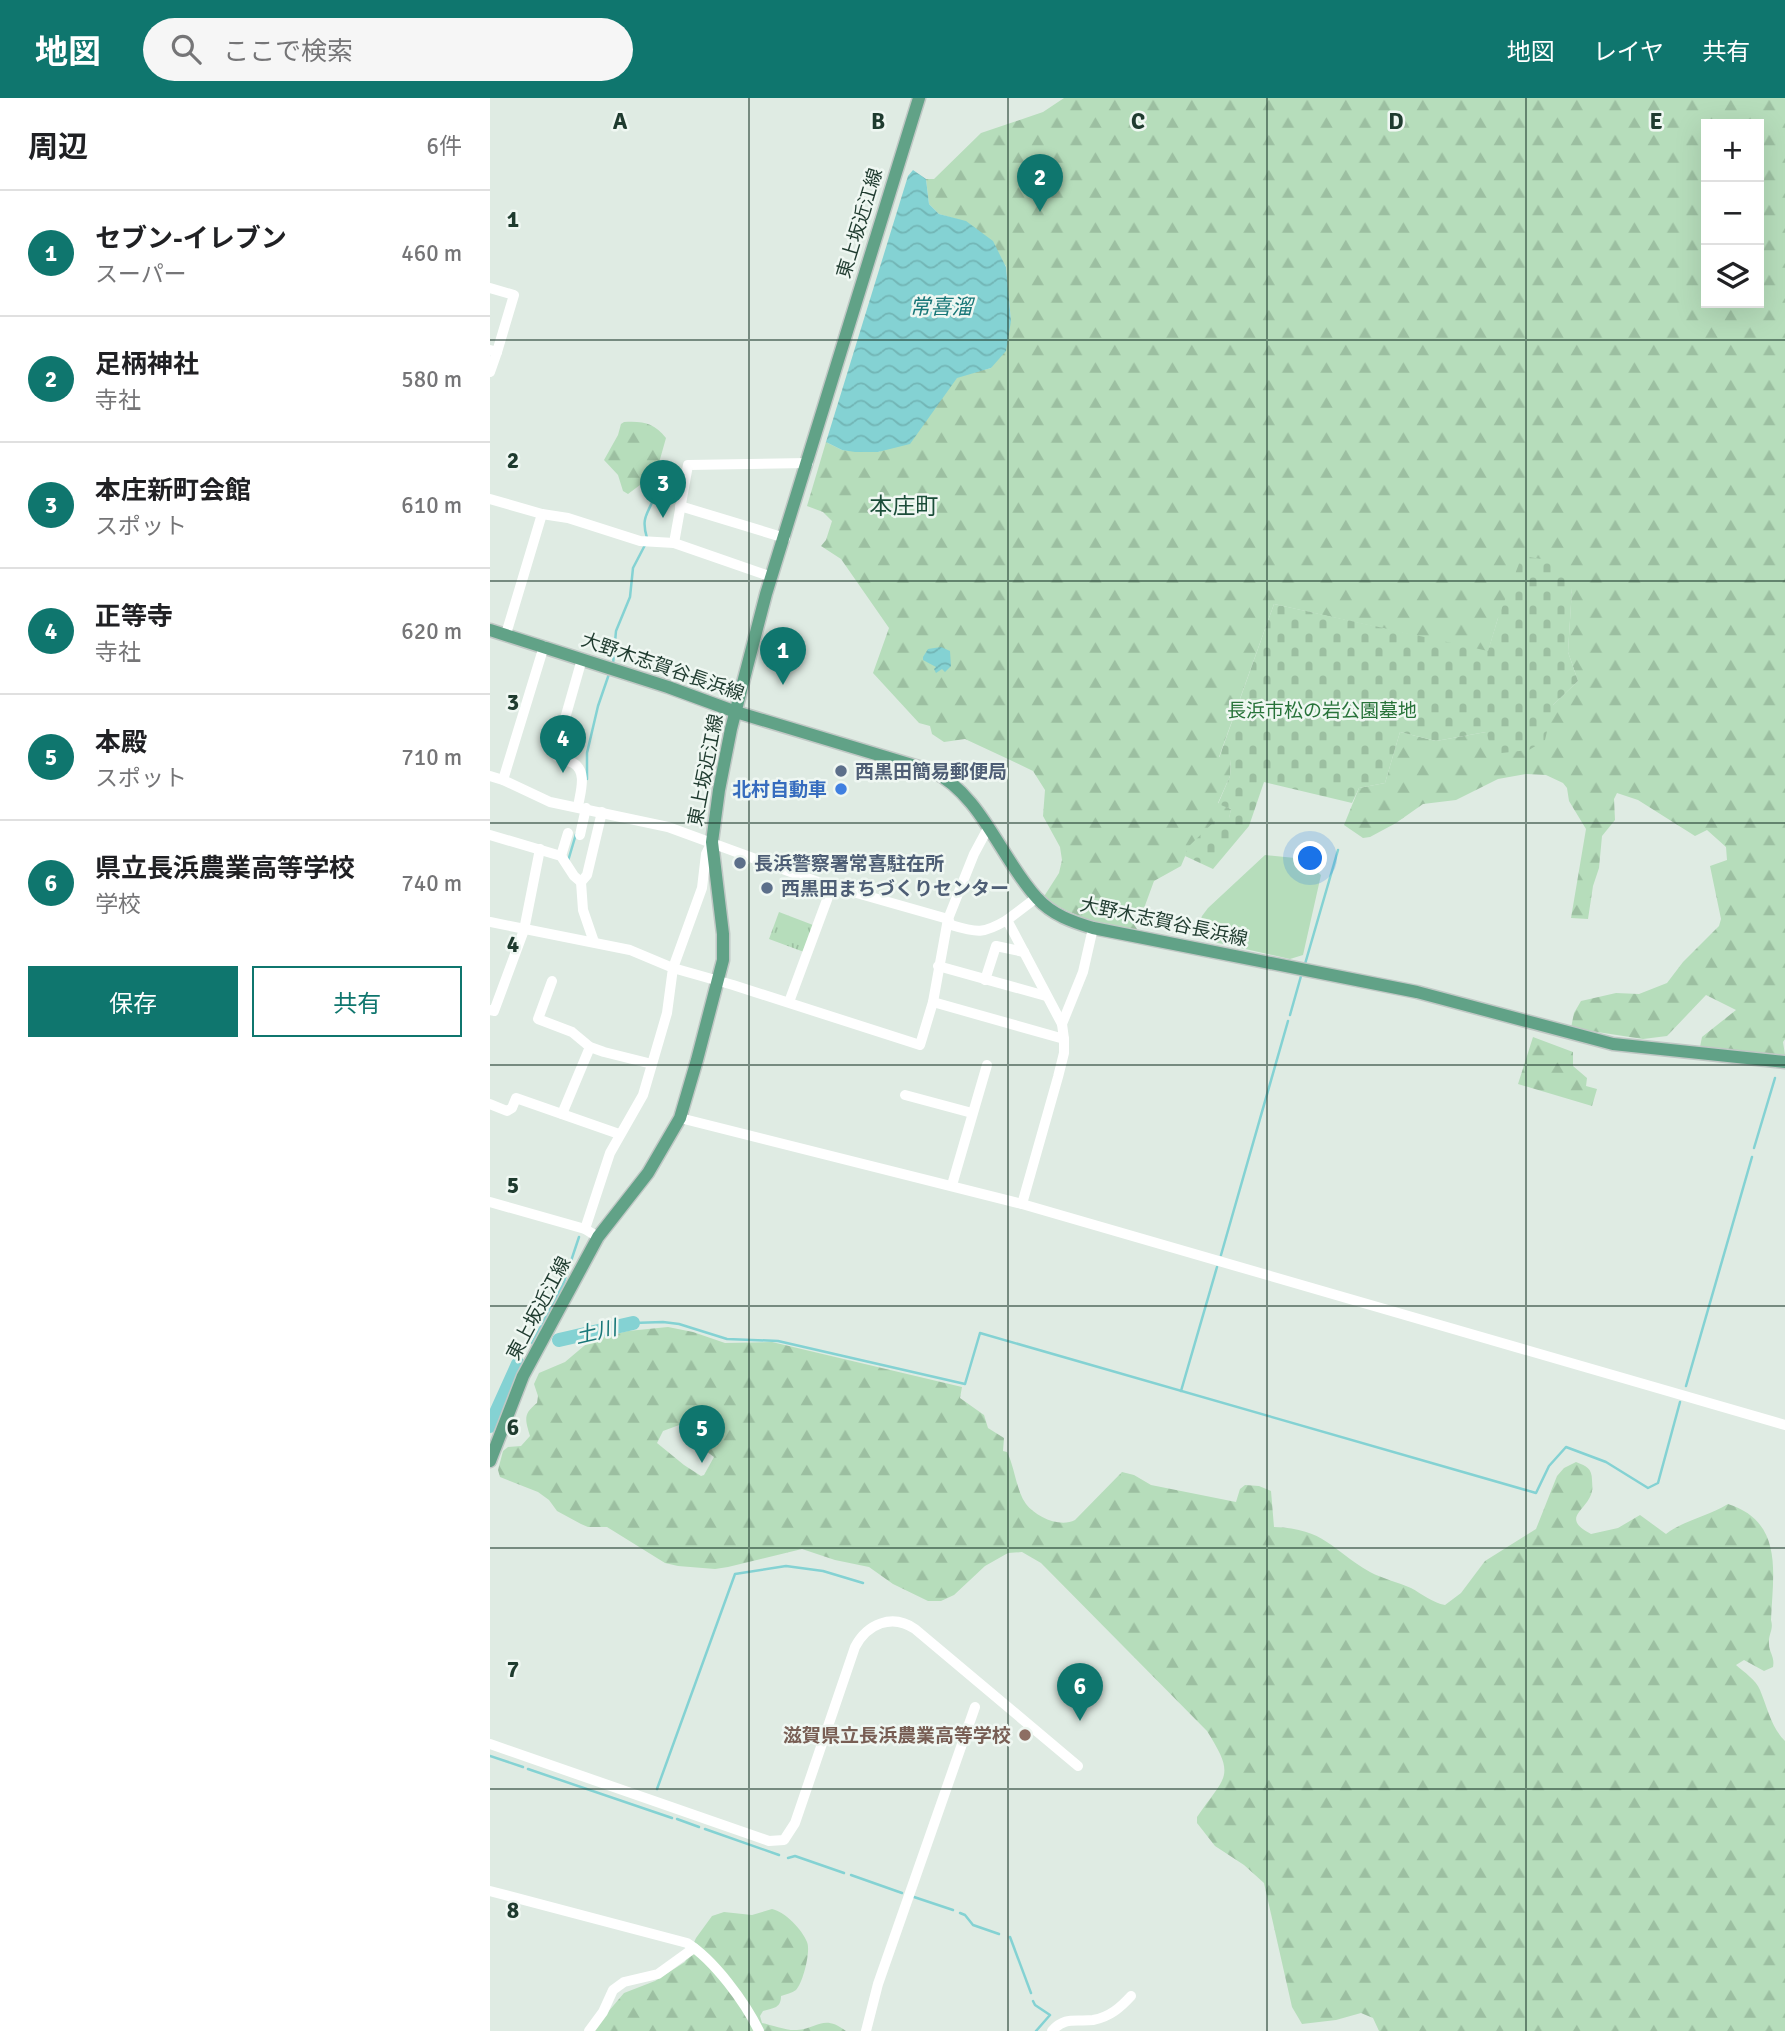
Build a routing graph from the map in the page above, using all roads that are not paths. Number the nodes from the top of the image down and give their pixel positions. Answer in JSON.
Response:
{"nodes":[{"id":1,"x":919,"y":98,"type":"edge"},
{"id":2,"x":490,"y":288,"type":"edge"},
{"id":3,"x":493,"y":351,"type":"edge"},
{"id":4,"x":490,"y":372,"type":"edge"},
{"id":5,"x":808,"y":463,"type":"junction"},
{"id":6,"x":490,"y":499,"type":"edge"},
{"id":7,"x":680,"y":506,"type":"junction"},
{"id":8,"x":542,"y":514,"type":"junction"},
{"id":9,"x":785,"y":538,"type":"junction"},
{"id":10,"x":674,"y":543,"type":"junction"},
{"id":11,"x":772,"y":577,"type":"junction"},
{"id":12,"x":490,"y":629,"type":"edge"},
{"id":13,"x":506,"y":634,"type":"junction"},
{"id":14,"x":544,"y":646,"type":"junction"},
{"id":15,"x":582,"y":659,"type":"junction"},
{"id":16,"x":736,"y":712,"type":"junction"},
{"id":17,"x":490,"y":776,"type":"edge"},
{"id":18,"x":503,"y":780,"type":"junction"},
{"id":19,"x":582,"y":808,"type":"junction"},
{"id":20,"x":602,"y":811,"type":"junction"},
{"id":21,"x":988,"y":828,"type":"junction"},
{"id":22,"x":490,"y":835,"type":"edge"},
{"id":23,"x":712,"y":842,"type":"junction"},
{"id":24,"x":540,"y":849,"type":"junction"},
{"id":25,"x":561,"y":856,"type":"junction"},
{"id":26,"x":582,"y":881,"type":"junction"},
{"id":27,"x":827,"y":885,"type":"junction"},
{"id":28,"x":717,"y":886,"type":"junction"},
{"id":29,"x":702,"y":888,"type":"junction"},
{"id":30,"x":1037,"y":898,"type":"junction"},
{"id":31,"x":948,"y":919,"type":"junction"},
{"id":32,"x":1007,"y":920,"type":"junction"},
{"id":33,"x":490,"y":922,"type":"edge"},
{"id":34,"x":1093,"y":928,"type":"junction"},
{"id":35,"x":524,"y":932,"type":"junction"},
{"id":36,"x":594,"y":942,"type":"junction"},
{"id":37,"x":1024,"y":952,"type":"junction"},
{"id":38,"x":938,"y":966,"type":"junction"},
{"id":39,"x":673,"y":968,"type":"junction"},
{"id":40,"x":985,"y":980,"type":"junction"},
{"id":41,"x":552,"y":981,"type":"dead end"},
{"id":42,"x":719,"y":981,"type":"junction"},
{"id":43,"x":1046,"y":996,"type":"junction"},
{"id":44,"x":789,"y":1002,"type":"junction"},
{"id":45,"x":933,"y":1002,"type":"junction"},
{"id":46,"x":490,"y":1010,"type":"edge"},
{"id":47,"x":1062,"y":1024,"type":"junction"},
{"id":48,"x":1064,"y":1039,"type":"junction"},
{"id":49,"x":590,"y":1046,"type":"junction"},
{"id":50,"x":1785,"y":1062,"type":"edge"},
{"id":51,"x":652,"y":1064,"type":"junction"},
{"id":52,"x":987,"y":1065,"type":"dead end"},
{"id":53,"x":905,"y":1095,"type":"dead end"},
{"id":54,"x":490,"y":1104,"type":"edge"},
{"id":55,"x":972,"y":1113,"type":"junction"},
{"id":56,"x":562,"y":1114,"type":"junction"},
{"id":57,"x":680,"y":1118,"type":"junction"},
{"id":58,"x":619,"y":1134,"type":"junction"},
{"id":59,"x":952,"y":1185,"type":"junction"},
{"id":60,"x":490,"y":1202,"type":"edge"},
{"id":61,"x":1022,"y":1203,"type":"junction"},
{"id":62,"x":585,"y":1229,"type":"junction"},
{"id":63,"x":598,"y":1237,"type":"junction"},
{"id":64,"x":1785,"y":1424,"type":"edge"},
{"id":65,"x":490,"y":1461,"type":"edge"},
{"id":66,"x":975,"y":1707,"type":"dead end"},
{"id":67,"x":490,"y":1744,"type":"edge"},
{"id":68,"x":1077,"y":1766,"type":"dead end"},
{"id":69,"x":490,"y":1891,"type":"edge"},
{"id":70,"x":694,"y":1948,"type":"junction"},
{"id":71,"x":1131,"y":1996,"type":"dead end"},
{"id":72,"x":589,"y":2031,"type":"edge"},
{"id":73,"x":759,"y":2031,"type":"edge"},
{"id":74,"x":866,"y":2031,"type":"edge"},
{"id":75,"x":1052,"y":2031,"type":"edge"}],
"edges":[{"from":1,"to":5,"type":"main road","name":"東上坂近江線"},
{"from":2,"to":3,"type":"street"},
{"from":3,"to":4,"type":"street"},
{"from":5,"to":7,"type":"street"},
{"from":5,"to":9,"type":"main road","name":"東上坂近江線"},
{"from":6,"to":8,"type":"street"},
{"from":7,"to":9,"type":"street"},
{"from":7,"to":10,"type":"street"},
{"from":8,"to":10,"type":"street"},
{"from":8,"to":13,"type":"street"},
{"from":9,"to":11,"type":"main road","name":"東上坂近江線"},
{"from":10,"to":11,"type":"street"},
{"from":11,"to":16,"type":"main road","name":"東上坂近江線"},
{"from":12,"to":13,"type":"main road","name":"大野木志賀谷長浜線"},
{"from":13,"to":14,"type":"main road","name":"大野木志賀谷長浜線"},
{"from":14,"to":15,"type":"main road","name":"大野木志賀谷長浜線"},
{"from":14,"to":18,"type":"street"},
{"from":15,"to":16,"type":"main road","name":"大野木志賀谷長浜線"},
{"from":15,"to":19,"type":"street"},
{"from":16,"to":21,"type":"main road","name":"大野木志賀谷長浜線"},
{"from":16,"to":23,"type":"main road","name":"東上坂近江線"},
{"from":17,"to":18,"type":"street"},
{"from":18,"to":19,"type":"street"},
{"from":19,"to":20,"type":"street"},
{"from":19,"to":25,"type":"street"},
{"from":20,"to":23,"type":"street"},
{"from":20,"to":26,"type":"street"},
{"from":21,"to":30,"type":"main road","name":"大野木志賀谷長浜線"},
{"from":21,"to":31,"type":"street"},
{"from":22,"to":24,"type":"street"},
{"from":23,"to":27,"type":"street"},
{"from":23,"to":28,"type":"main road","name":"東上坂近江線"},
{"from":23,"to":29,"type":"street"},
{"from":24,"to":25,"type":"street"},
{"from":24,"to":35,"type":"street"},
{"from":25,"to":26,"type":"street"},
{"from":26,"to":36,"type":"street"},
{"from":27,"to":31,"type":"street"},
{"from":27,"to":44,"type":"street"},
{"from":28,"to":29,"type":"street"},
{"from":28,"to":42,"type":"main road","name":"東上坂近江線"},
{"from":29,"to":39,"type":"street"},
{"from":30,"to":32,"type":"street"},
{"from":30,"to":34,"type":"main road","name":"大野木志賀谷長浜線"},
{"from":31,"to":32,"type":"street"},
{"from":31,"to":38,"type":"street"},
{"from":32,"to":37,"type":"street"},
{"from":33,"to":35,"type":"street"},
{"from":34,"to":47,"type":"street"},
{"from":34,"to":50,"type":"main road","name":"大野木志賀谷長浜線"},
{"from":35,"to":36,"type":"street"},
{"from":35,"to":46,"type":"street"},
{"from":36,"to":39,"type":"street"},
{"from":37,"to":40,"type":"street"},
{"from":37,"to":43,"type":"street"},
{"from":38,"to":40,"type":"street"},
{"from":38,"to":45,"type":"street"},
{"from":39,"to":42,"type":"street"},
{"from":39,"to":51,"type":"street"},
{"from":40,"to":43,"type":"street"},
{"from":41,"to":49,"type":"street"},
{"from":42,"to":44,"type":"street"},
{"from":42,"to":57,"type":"main road","name":"東上坂近江線"},
{"from":43,"to":47,"type":"street"},
{"from":44,"to":45,"type":"street"},
{"from":45,"to":48,"type":"street"},
{"from":47,"to":48,"type":"street"},
{"from":48,"to":61,"type":"street"},
{"from":49,"to":51,"type":"street"},
{"from":49,"to":56,"type":"street"},
{"from":51,"to":58,"type":"street"},
{"from":52,"to":55,"type":"street"},
{"from":53,"to":55,"type":"street"},
{"from":54,"to":56,"type":"street"},
{"from":55,"to":59,"type":"street"},
{"from":56,"to":58,"type":"street"},
{"from":57,"to":59,"type":"street"},
{"from":57,"to":63,"type":"main road","name":"東上坂近江線"},
{"from":58,"to":62,"type":"street"},
{"from":59,"to":61,"type":"street"},
{"from":60,"to":62,"type":"street"},
{"from":61,"to":64,"type":"street"},
{"from":62,"to":63,"type":"street"},
{"from":63,"to":65,"type":"main road","name":"東上坂近江線"},
{"from":66,"to":74,"type":"street"},
{"from":67,"to":68,"type":"street"},
{"from":69,"to":70,"type":"street"},
{"from":70,"to":72,"type":"street"},
{"from":70,"to":73,"type":"street"},
{"from":71,"to":75,"type":"street"}]}
